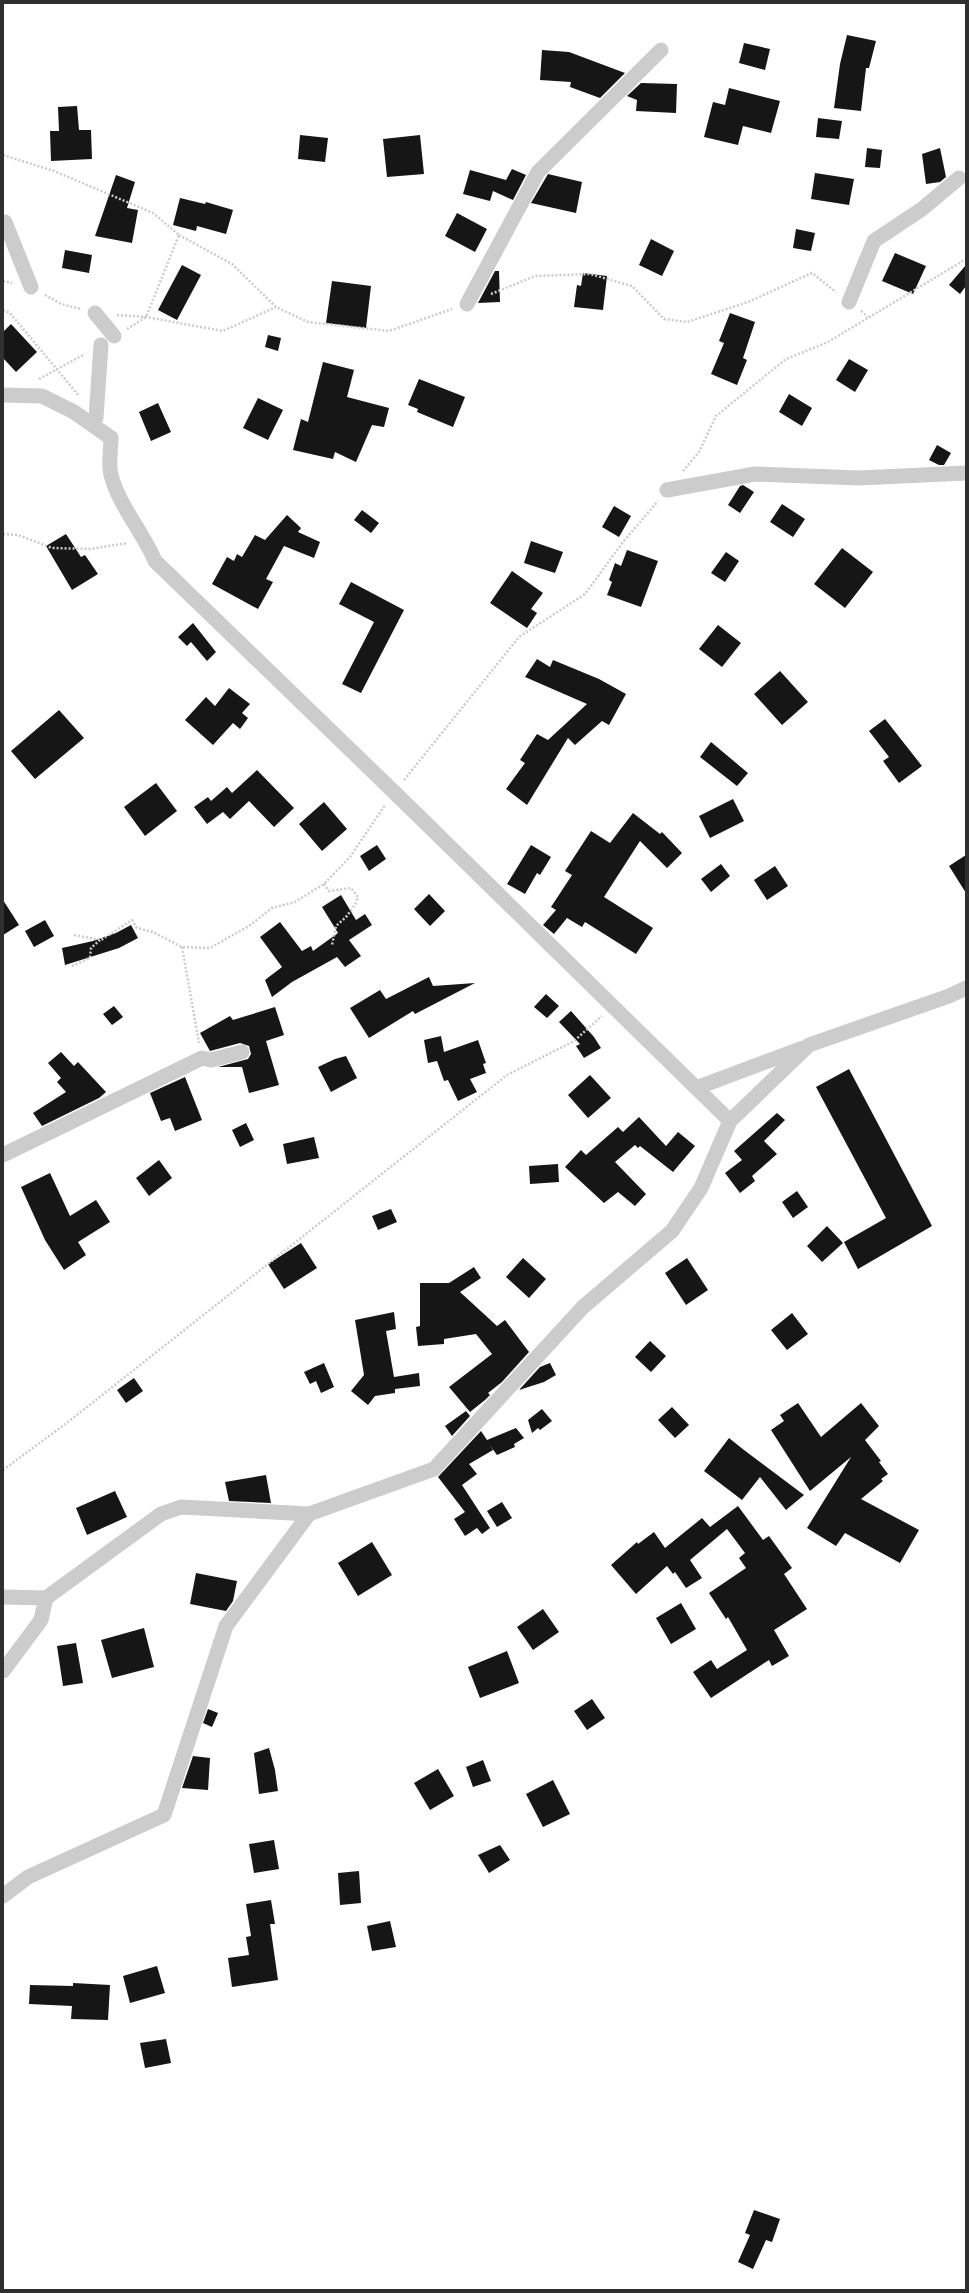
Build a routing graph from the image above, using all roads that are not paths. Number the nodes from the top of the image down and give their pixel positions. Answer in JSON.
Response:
{"nodes":[{"id":1,"x":661,"y":50,"type":"dead end"},
{"id":2,"x":959,"y":178,"type":"dead end"},
{"id":3,"x":5,"y":222,"type":"dead end"},
{"id":4,"x":31,"y":287,"type":"road end"},
{"id":5,"x":849,"y":302,"type":"road end"},
{"id":6,"x":467,"y":304,"type":"road end"},
{"id":7,"x":95,"y":313,"type":"road end"},
{"id":8,"x":114,"y":336,"type":"road end"},
{"id":9,"x":101,"y":345,"type":"road end"},
{"id":10,"x":3,"y":395,"type":"edge"},
{"id":11,"x":96,"y":418,"type":"road end"},
{"id":12,"x":966,"y":474,"type":"edge"},
{"id":13,"x":667,"y":490,"type":"dead end"},
{"id":14,"x":966,"y":988,"type":"edge"},
{"id":15,"x":810,"y":1045,"type":"junction"},
{"id":16,"x":242,"y":1052,"type":"dead end"},
{"id":17,"x":696,"y":1088,"type":"junction"},
{"id":18,"x":730,"y":1121,"type":"junction"},
{"id":19,"x":3,"y":1155,"type":"edge"},
{"id":20,"x":310,"y":1514,"type":"junction"},
{"id":21,"x":3,"y":1597,"type":"edge"},
{"id":22,"x":46,"y":1598,"type":"junction"},
{"id":23,"x":3,"y":1671,"type":"edge"},
{"id":24,"x":3,"y":1896,"type":"edge"}],
"edges":[{"from":1,"to":6,"type":"street"},
{"from":2,"to":5,"type":"street"},
{"from":3,"to":4,"type":"street"},
{"from":7,"to":8,"type":"street"},
{"from":9,"to":11,"type":"street"},
{"from":10,"to":17,"type":"street"},
{"from":12,"to":13,"type":"street"},
{"from":14,"to":15,"type":"street"},
{"from":15,"to":17,"type":"street"},
{"from":15,"to":18,"type":"street"},
{"from":16,"to":19,"type":"street"},
{"from":17,"to":18,"type":"street"},
{"from":18,"to":20,"type":"street"},
{"from":20,"to":22,"type":"street"},
{"from":20,"to":24,"type":"street"},
{"from":21,"to":22,"type":"street"},
{"from":22,"to":23,"type":"street"}]}
